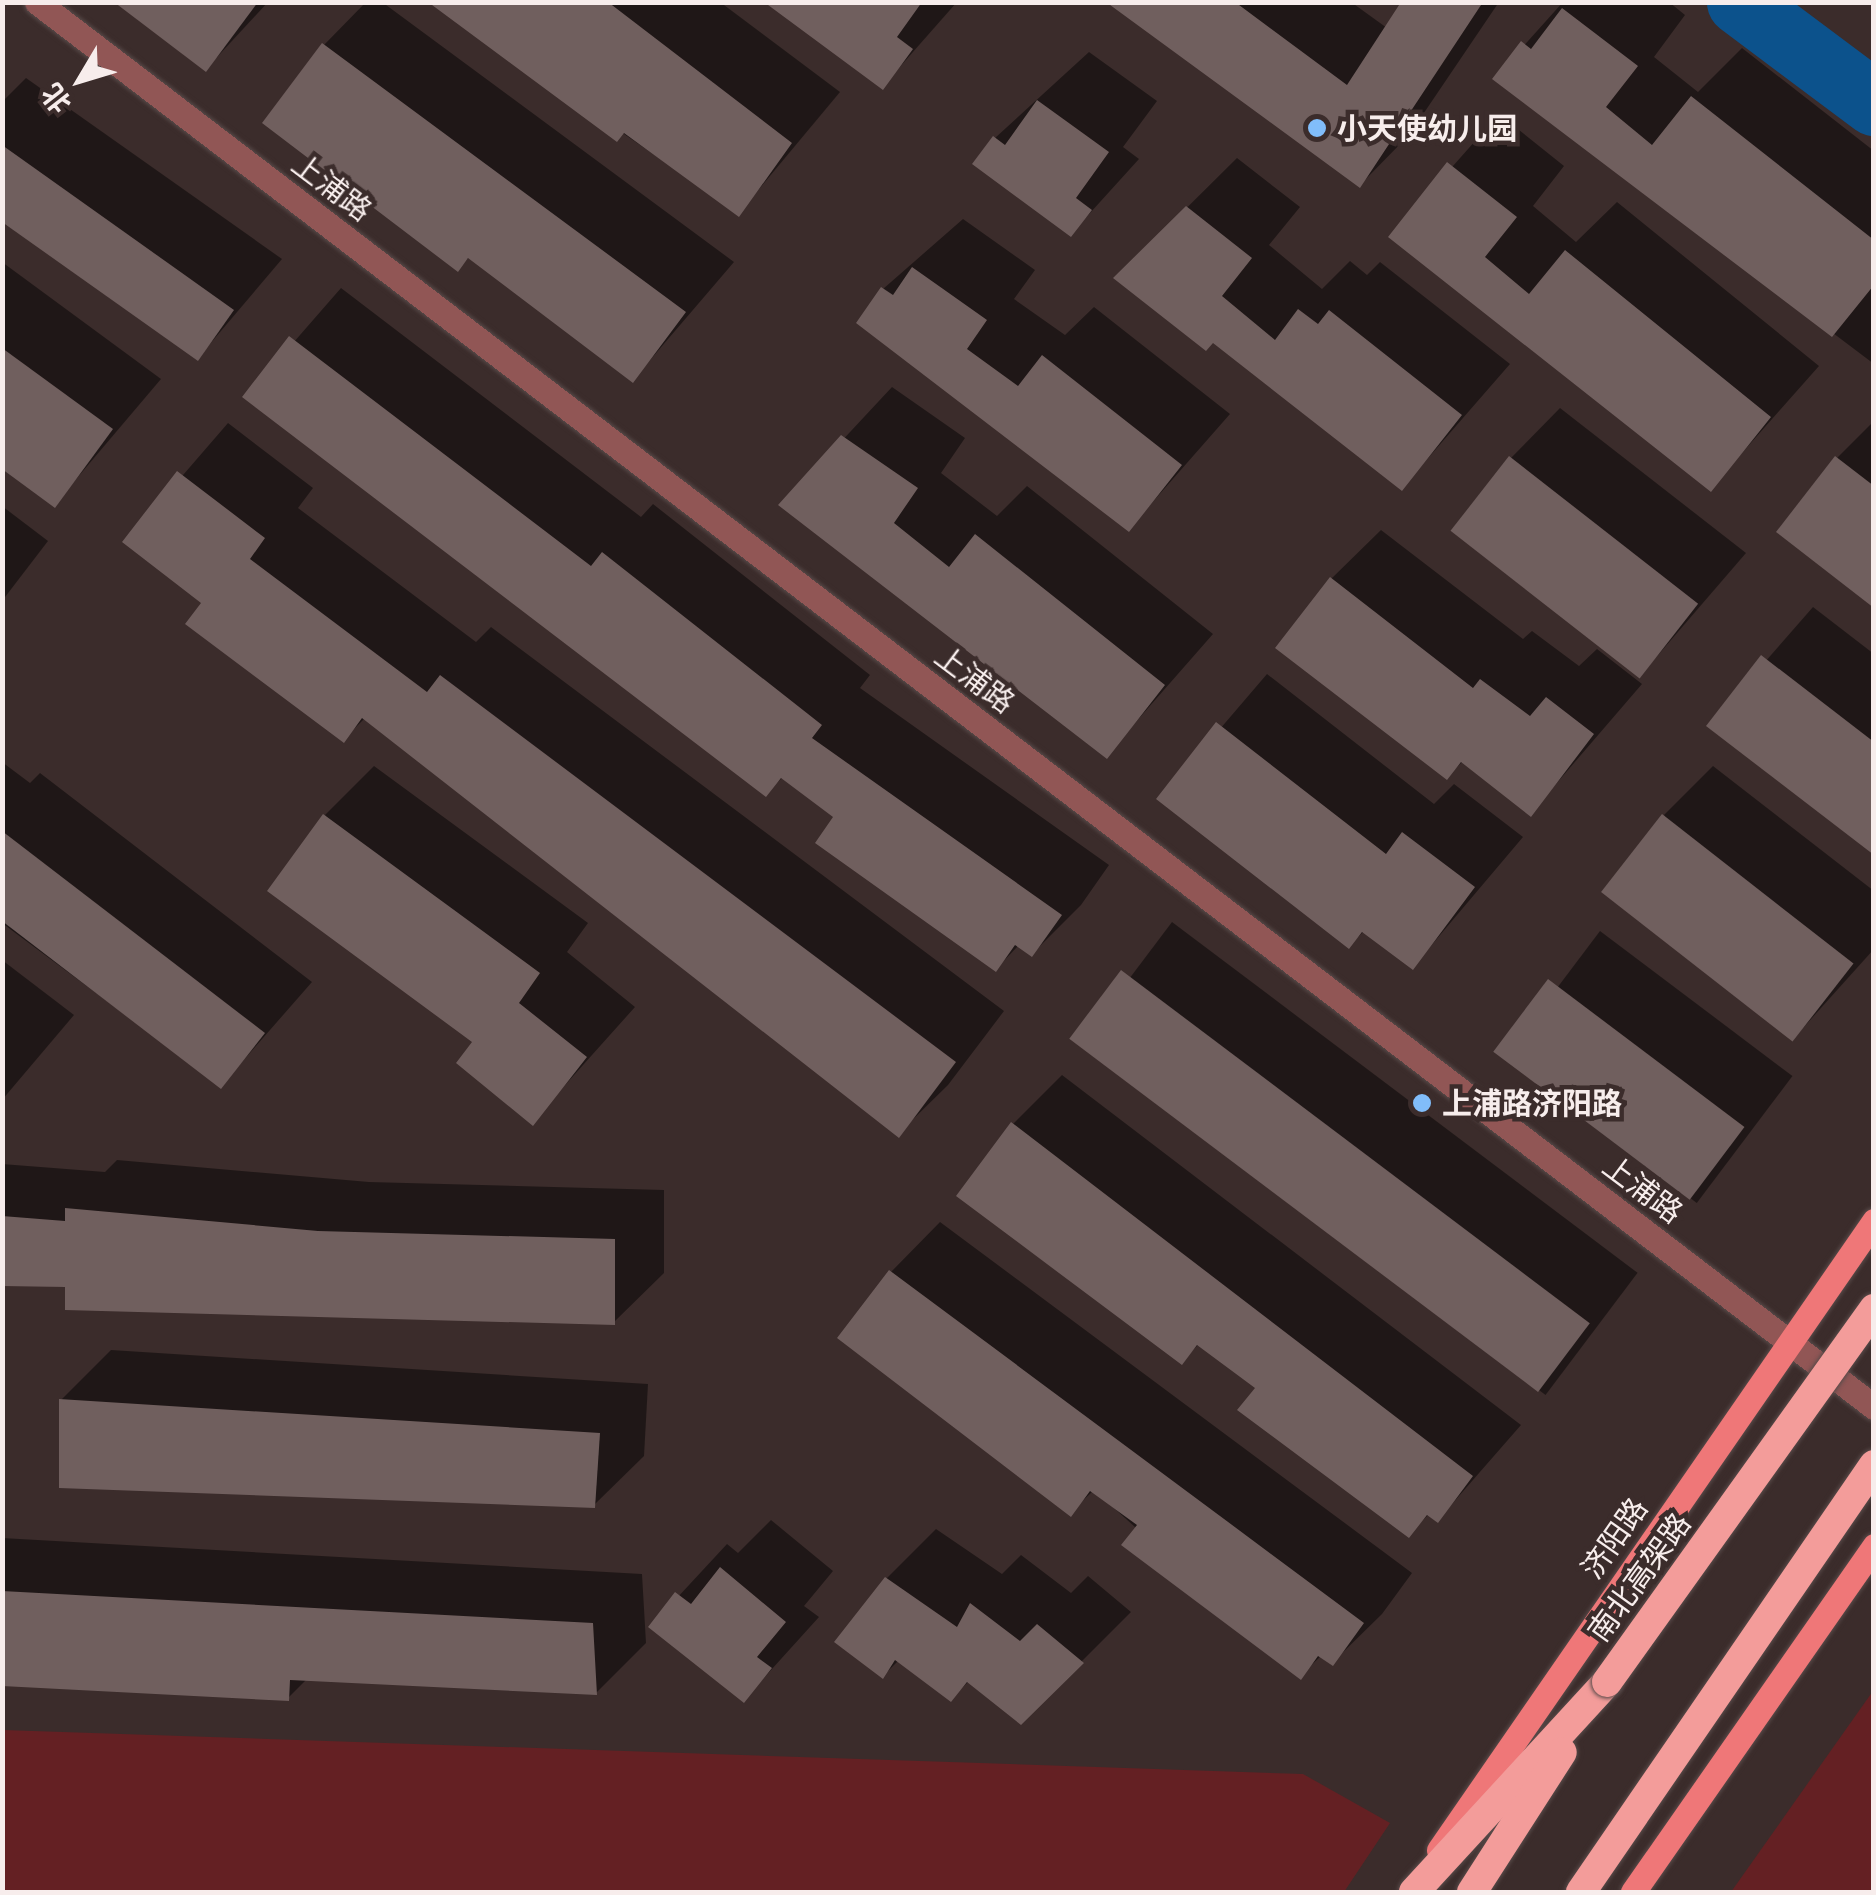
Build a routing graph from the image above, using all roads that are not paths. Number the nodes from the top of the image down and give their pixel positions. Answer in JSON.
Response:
{"nodes":[{"id":1,"x":37,"y":2,"type":"edge"},
{"id":2,"x":1874,"y":1221,"type":"edge"},
{"id":3,"x":1874,"y":1308,"type":"edge"},
{"id":4,"x":1788,"y":1344,"type":"junction"},
{"id":5,"x":1874,"y":1408,"type":"edge"},
{"id":6,"x":1874,"y":1465,"type":"edge"},
{"id":7,"x":1874,"y":1546,"type":"edge"},
{"id":8,"x":1607,"y":1682,"type":"junction"},
{"id":9,"x":1595,"y":1878,"type":"edge"},
{"id":10,"x":1412,"y":1892,"type":"edge"},
{"id":11,"x":1472,"y":1892,"type":"edge"},
{"id":12,"x":1581,"y":1892,"type":"edge"},
{"id":13,"x":1633,"y":1892,"type":"edge"}],
"edges":[{"from":1,"to":4,"type":"street","name":"上浦路"},
{"from":2,"to":4,"type":"main road","name":"济阳路"},
{"from":3,"to":8,"type":"highway","name":"南北高架路","bridge":true},
{"from":4,"to":5,"type":"street","name":"上浦路"},
{"from":4,"to":10,"type":"main road","name":"济阳路"},
{"from":6,"to":9,"type":"highway"},
{"from":7,"to":13,"type":"main road"},
{"from":8,"to":10,"type":"highway"},
{"from":8,"to":11,"type":"highway","name":"南北高架路"},
{"from":9,"to":12,"type":"highway"}]}
